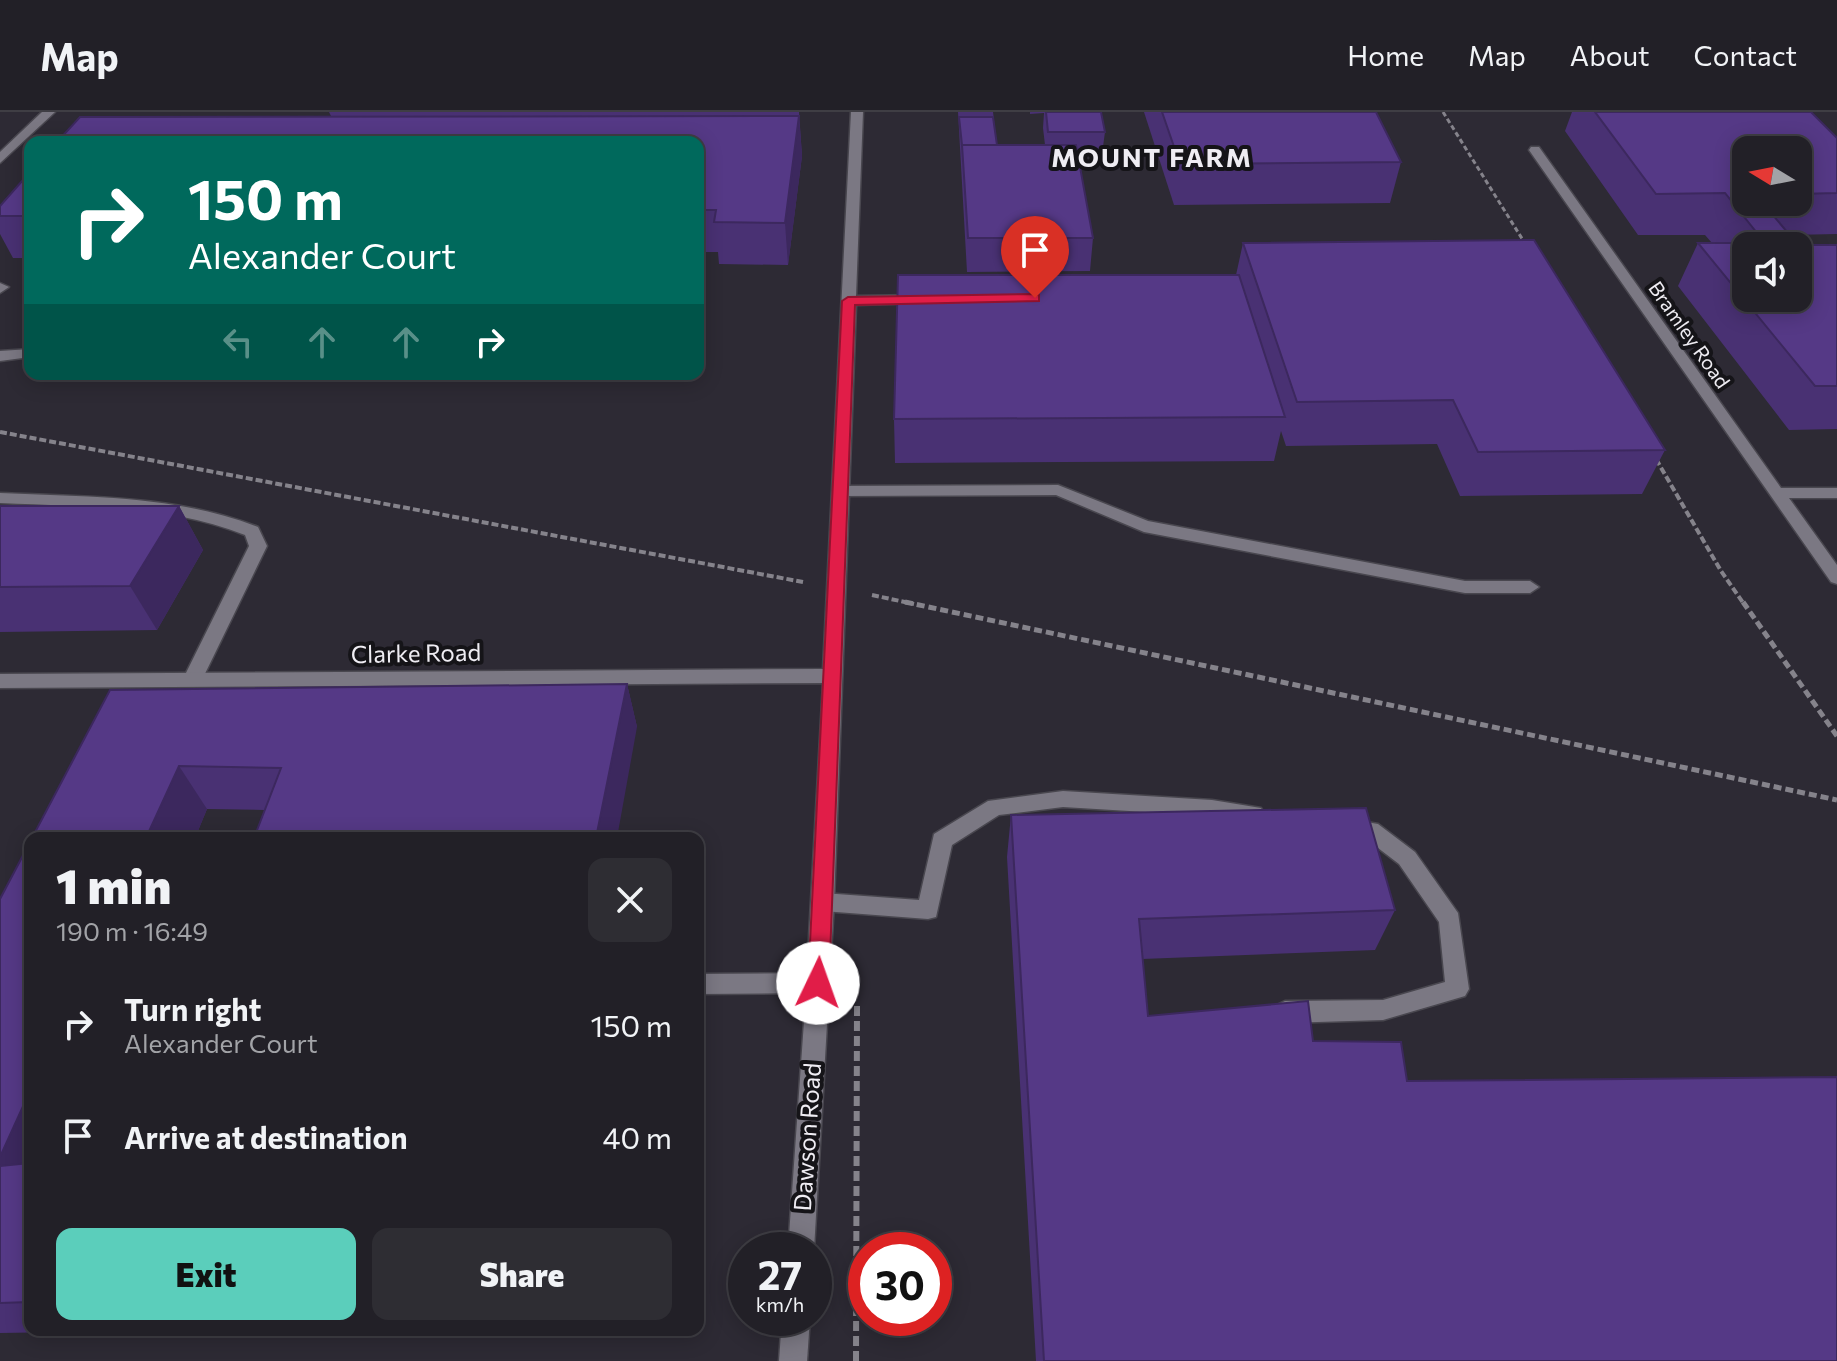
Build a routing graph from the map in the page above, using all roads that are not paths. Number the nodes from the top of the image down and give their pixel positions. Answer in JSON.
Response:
{"nodes":[{"id":1,"x":49,"y":112,"type":"edge"},
{"id":2,"x":857,"y":112,"type":"edge"},
{"id":3,"x":1535,"y":150,"type":"dead end"},
{"id":4,"x":0,"y":159,"type":"edge"},
{"id":5,"x":939,"y":299,"type":"edge"},
{"id":6,"x":848,"y":301,"type":"junction"},
{"id":7,"x":24,"y":354,"type":"edge"},
{"id":8,"x":0,"y":356,"type":"edge"},
{"id":9,"x":841,"y":491,"type":"junction"},
{"id":10,"x":1776,"y":493,"type":"junction"},
{"id":11,"x":1837,"y":493,"type":"edge"},
{"id":12,"x":0,"y":498,"type":"edge"},
{"id":13,"x":1837,"y":578,"type":"edge"},
{"id":14,"x":1530,"y":587,"type":"dead end"},
{"id":15,"x":832,"y":676,"type":"junction"},
{"id":16,"x":192,"y":681,"type":"junction"},
{"id":17,"x":1,"y":683,"type":"edge"},
{"id":18,"x":1279,"y":817,"type":"edge"},
{"id":19,"x":1325,"y":823,"type":"edge"},
{"id":20,"x":823,"y":902,"type":"junction"},
{"id":21,"x":818,"y":983,"type":"junction"},
{"id":22,"x":704,"y":984,"type":"edge"},
{"id":23,"x":1256,"y":1012,"type":"edge"},
{"id":24,"x":802,"y":1232,"type":"edge"},
{"id":25,"x":795,"y":1336,"type":"edge"},
{"id":26,"x":793,"y":1361,"type":"edge"}],
"edges":[{"from":1,"to":4,"type":"street"},
{"from":2,"to":6,"type":"street","name":"Dawson Road"},
{"from":3,"to":10,"type":"street","name":"Bramley Road"},
{"from":5,"to":6,"type":"street"},
{"from":6,"to":9,"type":"street","name":"Dawson Road"},
{"from":7,"to":8,"type":"street"},
{"from":9,"to":14,"type":"street"},
{"from":9,"to":15,"type":"street","name":"Dawson Road"},
{"from":10,"to":11,"type":"street"},
{"from":10,"to":13,"type":"street","name":"Bramley Road"},
{"from":12,"to":16,"type":"street"},
{"from":15,"to":16,"type":"street","name":"Clarke Road"},
{"from":15,"to":20,"type":"street","name":"Dawson Road"},
{"from":16,"to":17,"type":"street","name":"Clarke Road"},
{"from":18,"to":20,"type":"street"},
{"from":19,"to":23,"type":"street"},
{"from":20,"to":21,"type":"street","name":"Dawson Road"},
{"from":21,"to":22,"type":"street"},
{"from":21,"to":24,"type":"street","name":"Dawson Road"},
{"from":25,"to":26,"type":"street"}]}
